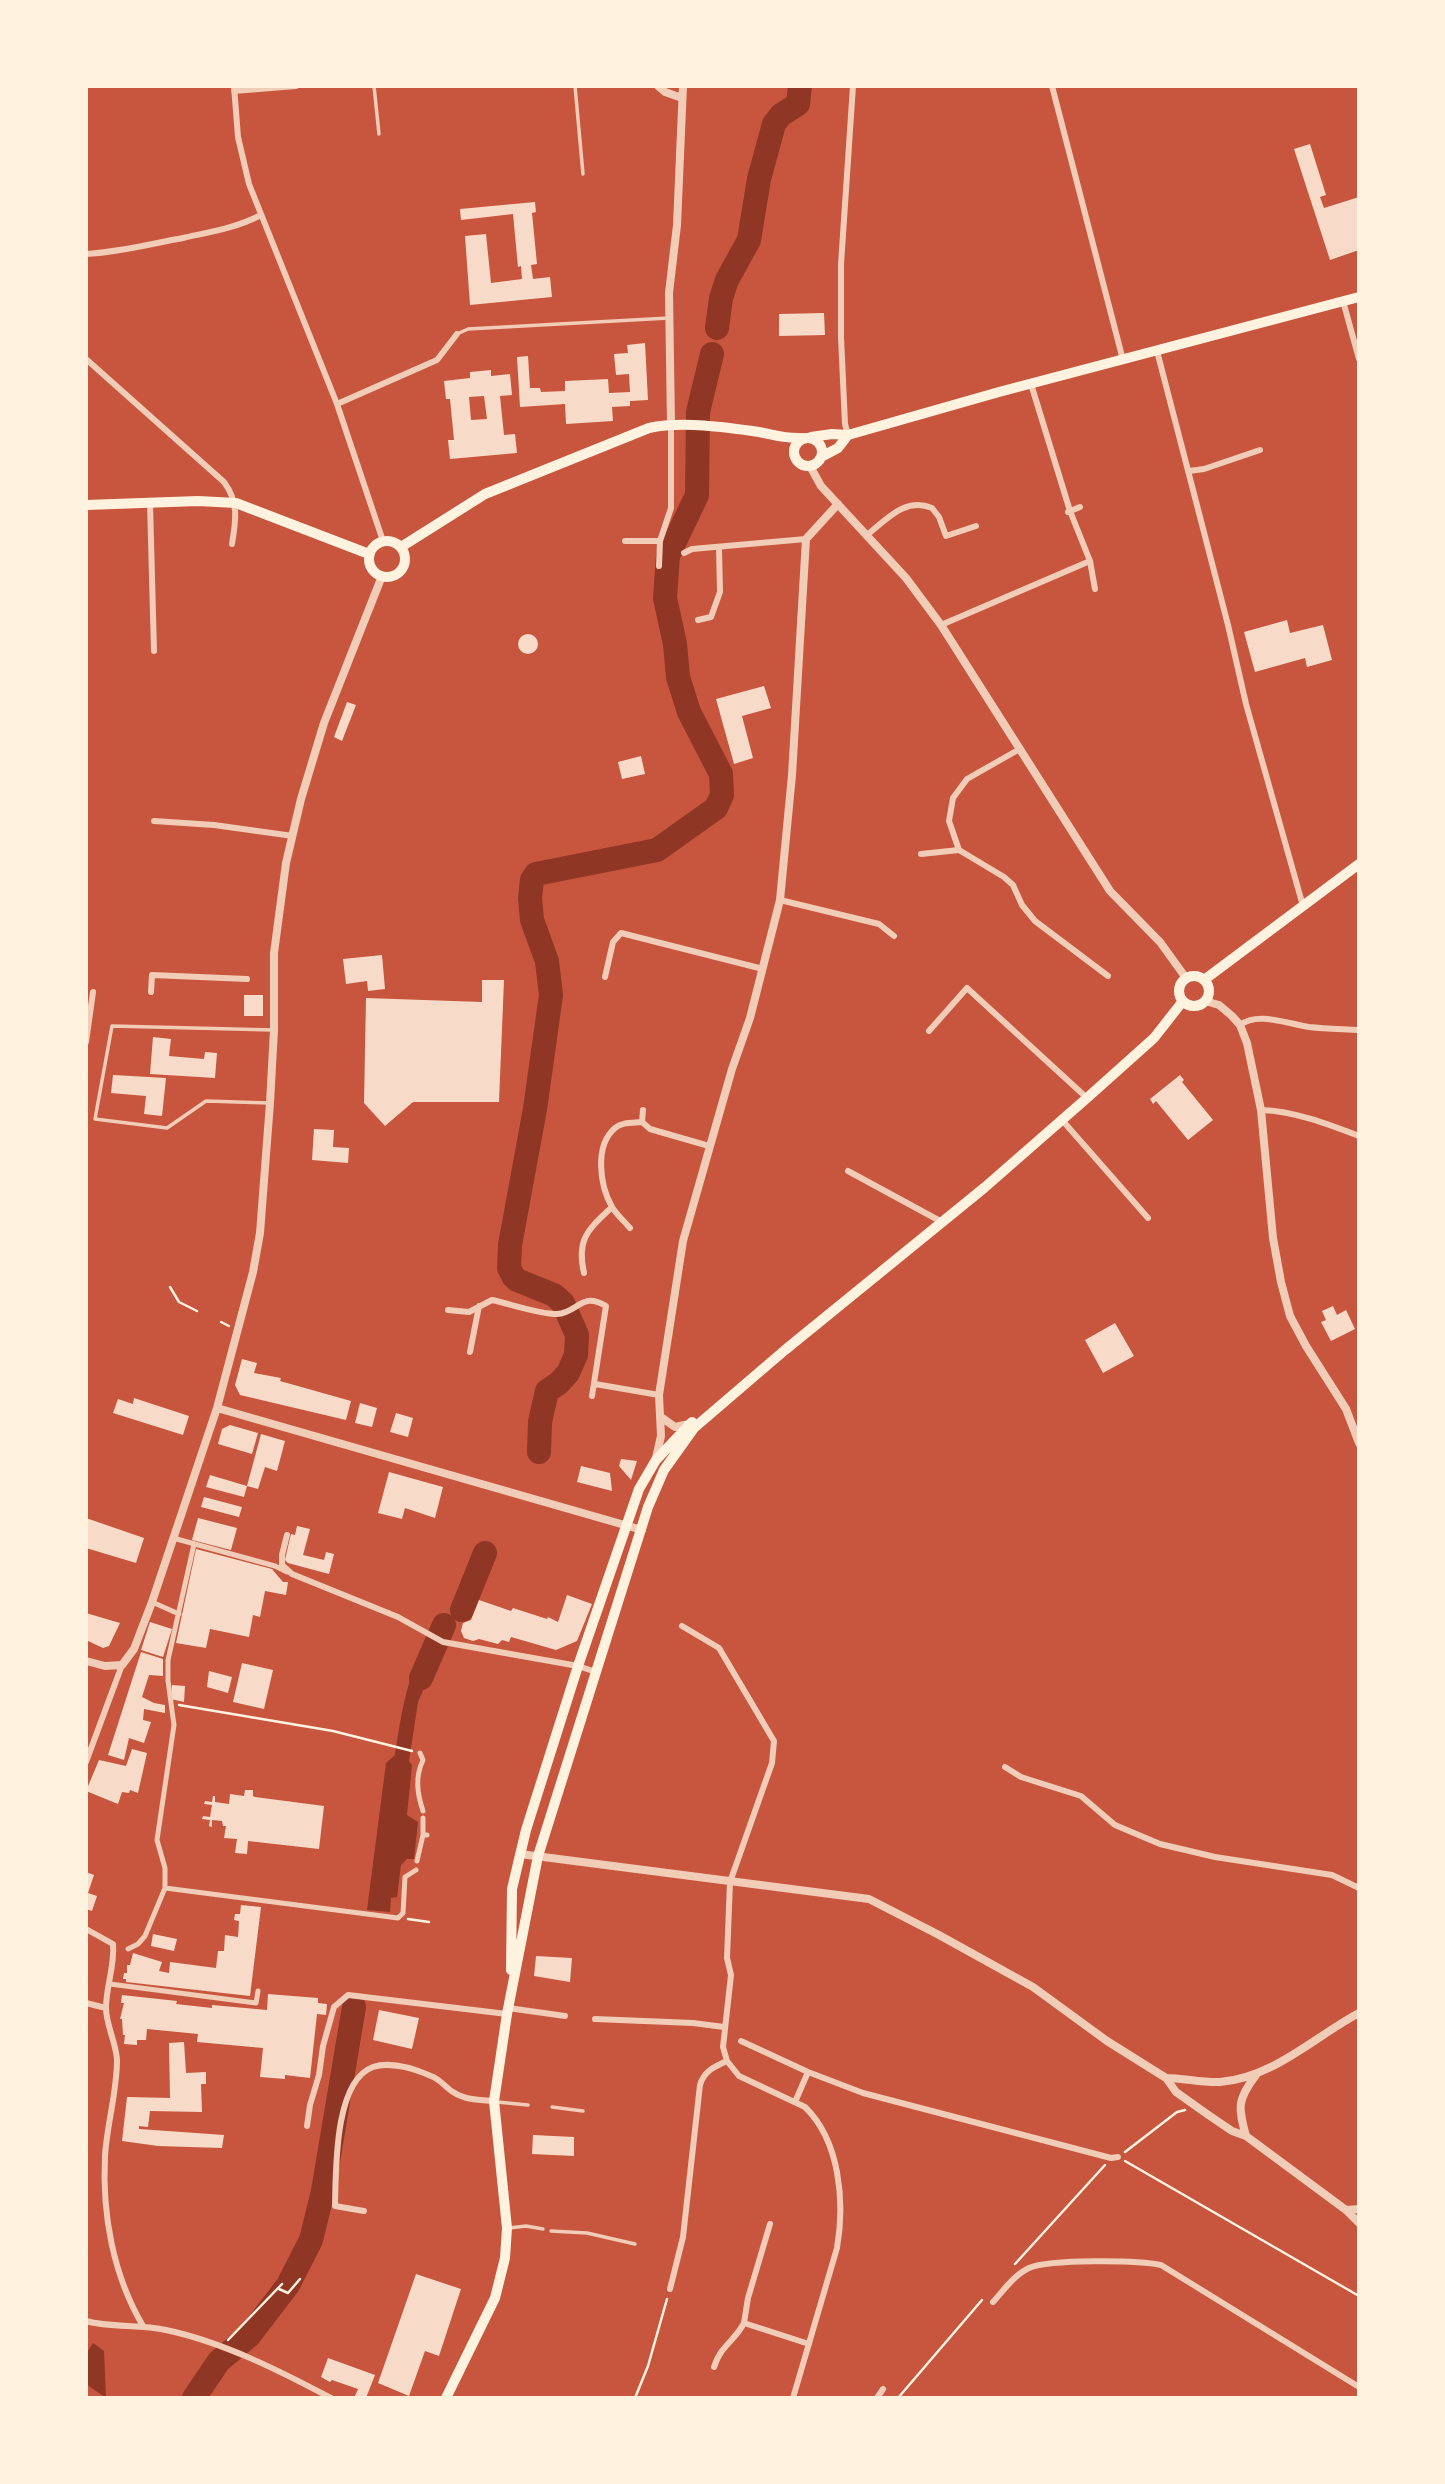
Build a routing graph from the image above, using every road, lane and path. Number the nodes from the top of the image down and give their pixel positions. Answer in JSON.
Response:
{"nodes":[{"id":1,"x":296,"y":86,"type":"edge"},
{"id":2,"x":374,"y":86,"type":"edge"},
{"id":3,"x":575,"y":86,"type":"edge"},
{"id":4,"x":657,"y":86,"type":"edge"},
{"id":5,"x":683,"y":86,"type":"edge"},
{"id":6,"x":853,"y":86,"type":"edge"},
{"id":7,"x":1052,"y":86,"type":"edge"},
{"id":8,"x":234,"y":89,"type":"edge"},
{"id":9,"x":682,"y":98,"type":"junction"},
{"id":10,"x":379,"y":134,"type":"dead end"},
{"id":11,"x":583,"y":174,"type":"dead end"},
{"id":12,"x":261,"y":215,"type":"junction"},
{"id":13,"x":86,"y":254,"type":"edge"},
{"id":14,"x":1359,"y":297,"type":"edge"},
{"id":15,"x":1343,"y":301,"type":"junction"},
{"id":16,"x":669,"y":318,"type":"junction"},
{"id":17,"x":457,"y":334,"type":"joint"},
{"id":18,"x":1157,"y":351,"type":"junction"},
{"id":19,"x":86,"y":359,"type":"edge"},
{"id":20,"x":1359,"y":359,"type":"edge"},
{"id":21,"x":1123,"y":360,"type":"junction"},
{"id":22,"x":1031,"y":384,"type":"junction"},
{"id":23,"x":337,"y":404,"type":"junction"},
{"id":24,"x":671,"y":424,"type":"junction"},
{"id":25,"x":848,"y":435,"type":"junction"},
{"id":26,"x":807,"y":438,"type":"junction"},
{"id":27,"x":782,"y":439,"type":"junction"},
{"id":28,"x":1259,"y":450,"type":"dead end"},
{"id":29,"x":794,"y":457,"type":"junction"},
{"id":30,"x":821,"y":457,"type":"junction"},
{"id":31,"x":810,"y":466,"type":"junction"},
{"id":32,"x":1189,"y":471,"type":"junction"},
{"id":33,"x":150,"y":503,"type":"junction"},
{"id":34,"x":236,"y":503,"type":"junction"},
{"id":35,"x":838,"y":504,"type":"junction"},
{"id":36,"x":86,"y":505,"type":"edge"},
{"id":37,"x":1080,"y":508,"type":"dead end"},
{"id":38,"x":1068,"y":512,"type":"junction"},
{"id":39,"x":975,"y":526,"type":"dead end"},
{"id":40,"x":867,"y":535,"type":"junction"},
{"id":41,"x":806,"y":540,"type":"junction"},
{"id":42,"x":383,"y":541,"type":"junction"},
{"id":43,"x":625,"y":541,"type":"dead end"},
{"id":44,"x":660,"y":541,"type":"junction"},
{"id":45,"x":232,"y":544,"type":"dead end"},
{"id":46,"x":401,"y":547,"type":"junction"},
{"id":47,"x":719,"y":547,"type":"junction"},
{"id":48,"x":684,"y":552,"type":"dead end"},
{"id":49,"x":369,"y":554,"type":"junction"},
{"id":50,"x":1090,"y":561,"type":"junction"},
{"id":51,"x":659,"y":566,"type":"dead end"},
{"id":52,"x":382,"y":576,"type":"junction"},
{"id":53,"x":1095,"y":589,"type":"dead end"},
{"id":54,"x":698,"y":620,"type":"dead end"},
{"id":55,"x":941,"y":625,"type":"junction"},
{"id":56,"x":154,"y":651,"type":"dead end"},
{"id":57,"x":1018,"y":750,"type":"junction"},
{"id":58,"x":154,"y":821,"type":"dead end"},
{"id":59,"x":293,"y":836,"type":"junction"},
{"id":60,"x":959,"y":850,"type":"junction"},
{"id":61,"x":920,"y":854,"type":"dead end"},
{"id":62,"x":1359,"y":864,"type":"edge"},
{"id":63,"x":780,"y":900,"type":"junction"},
{"id":64,"x":1303,"y":905,"type":"junction"},
{"id":65,"x":894,"y":936,"type":"dead end"},
{"id":66,"x":763,"y":969,"type":"junction"},
{"id":67,"x":1108,"y":976,"type":"dead end"},
{"id":68,"x":604,"y":977,"type":"dead end"},
{"id":69,"x":1186,"y":978,"type":"junction"},
{"id":70,"x":247,"y":979,"type":"dead end"},
{"id":71,"x":1204,"y":980,"type":"junction"},
{"id":72,"x":93,"y":992,"type":"dead end"},
{"id":73,"x":151,"y":992,"type":"dead end"},
{"id":74,"x":1183,"y":1001,"type":"junction"},
{"id":75,"x":1205,"y":1001,"type":"junction"},
{"id":76,"x":1240,"y":1025,"type":"junction"},
{"id":77,"x":274,"y":1030,"type":"junction"},
{"id":78,"x":1359,"y":1030,"type":"edge"},
{"id":79,"x":929,"y":1031,"type":"dead end"},
{"id":80,"x":86,"y":1042,"type":"edge"},
{"id":81,"x":1087,"y":1098,"type":"junction"},
{"id":82,"x":270,"y":1103,"type":"junction"},
{"id":83,"x":643,"y":1110,"type":"dead end"},
{"id":84,"x":1261,"y":1110,"type":"junction"},
{"id":85,"x":1062,"y":1120,"type":"junction"},
{"id":86,"x":642,"y":1122,"type":"junction"},
{"id":87,"x":1359,"y":1136,"type":"edge"},
{"id":88,"x":709,"y":1146,"type":"junction"},
{"id":89,"x":848,"y":1171,"type":"dead end"},
{"id":90,"x":612,"y":1207,"type":"junction"},
{"id":91,"x":1147,"y":1218,"type":"dead end"},
{"id":92,"x":942,"y":1222,"type":"junction"},
{"id":93,"x":630,"y":1228,"type":"dead end"},
{"id":94,"x":584,"y":1273,"type":"dead end"},
{"id":95,"x":170,"y":1287,"type":"dead end"},
{"id":96,"x":479,"y":1306,"type":"junction"},
{"id":97,"x":448,"y":1310,"type":"dead end"},
{"id":98,"x":197,"y":1311,"type":"dead end"},
{"id":99,"x":470,"y":1352,"type":"dead end"},
{"id":100,"x":595,"y":1384,"type":"junction"},
{"id":101,"x":659,"y":1395,"type":"junction"},
{"id":102,"x":592,"y":1396,"type":"dead end"},
{"id":103,"x":723,"y":1403,"type":"junction"},
{"id":104,"x":217,"y":1408,"type":"junction"},
{"id":105,"x":661,"y":1417,"type":"junction"},
{"id":106,"x":690,"y":1424,"type":"junction"},
{"id":107,"x":1359,"y":1443,"type":"edge"},
{"id":108,"x":656,"y":1460,"type":"junction"},
{"id":109,"x":626,"y":1525,"type":"junction"},
{"id":110,"x":642,"y":1530,"type":"junction"},
{"id":111,"x":287,"y":1535,"type":"dead end"},
{"id":112,"x":173,"y":1538,"type":"junction"},
{"id":113,"x":194,"y":1544,"type":"junction"},
{"id":114,"x":292,"y":1574,"type":"junction"},
{"id":115,"x":152,"y":1602,"type":"junction"},
{"id":116,"x":179,"y":1614,"type":"junction"},
{"id":117,"x":682,"y":1626,"type":"dead end"},
{"id":118,"x":86,"y":1661,"type":"edge"},
{"id":119,"x":122,"y":1665,"type":"junction"},
{"id":120,"x":578,"y":1666,"type":"junction"},
{"id":121,"x":596,"y":1672,"type":"junction"},
{"id":122,"x":170,"y":1703,"type":"junction"},
{"id":123,"x":418,"y":1753,"type":"joint"},
{"id":124,"x":86,"y":1762,"type":"edge"},
{"id":125,"x":1005,"y":1767,"type":"dead end"},
{"id":126,"x":520,"y":1854,"type":"junction"},
{"id":127,"x":538,"y":1856,"type":"junction"},
{"id":128,"x":417,"y":1861,"type":"dead end"},
{"id":129,"x":416,"y":1870,"type":"dead end"},
{"id":130,"x":730,"y":1882,"type":"junction"},
{"id":131,"x":165,"y":1888,"type":"junction"},
{"id":132,"x":1359,"y":1888,"type":"edge"},
{"id":133,"x":410,"y":1920,"type":"dead end"},
{"id":134,"x":429,"y":1922,"type":"dead end"},
{"id":135,"x":86,"y":1929,"type":"edge"},
{"id":136,"x":128,"y":1949,"type":"dead end"},
{"id":137,"x":110,"y":1984,"type":"junction"},
{"id":138,"x":258,"y":1991,"type":"dead end"},
{"id":139,"x":86,"y":2003,"type":"edge"},
{"id":140,"x":106,"y":2008,"type":"junction"},
{"id":141,"x":508,"y":2011,"type":"junction"},
{"id":142,"x":1359,"y":2013,"type":"edge"},
{"id":143,"x":565,"y":2016,"type":"dead end"},
{"id":144,"x":595,"y":2019,"type":"dead end"},
{"id":145,"x":724,"y":2027,"type":"junction"},
{"id":146,"x":741,"y":2042,"type":"dead end"},
{"id":147,"x":727,"y":2061,"type":"junction"},
{"id":148,"x":808,"y":2072,"type":"junction"},
{"id":149,"x":1256,"y":2075,"type":"junction"},
{"id":150,"x":1166,"y":2078,"type":"junction"},
{"id":151,"x":495,"y":2101,"type":"junction"},
{"id":152,"x":795,"y":2102,"type":"junction"},
{"id":153,"x":528,"y":2105,"type":"dead end"},
{"id":154,"x":552,"y":2108,"type":"dead end"},
{"id":155,"x":583,"y":2111,"type":"dead end"},
{"id":156,"x":1207,"y":2114,"type":"junction"},
{"id":157,"x":307,"y":2126,"type":"dead end"},
{"id":158,"x":1246,"y":2136,"type":"junction"},
{"id":159,"x":1118,"y":2157,"type":"junction"},
{"id":160,"x":1359,"y":2209,"type":"edge"},
{"id":161,"x":1346,"y":2210,"type":"junction"},
{"id":162,"x":364,"y":2211,"type":"dead end"},
{"id":163,"x":1359,"y":2223,"type":"edge"},
{"id":164,"x":770,"y":2224,"type":"dead end"},
{"id":165,"x":507,"y":2228,"type":"junction"},
{"id":166,"x":543,"y":2229,"type":"dead end"},
{"id":167,"x":551,"y":2231,"type":"dead end"},
{"id":168,"x":635,"y":2244,"type":"dead end"},
{"id":169,"x":300,"y":2279,"type":"dead end"},
{"id":170,"x":282,"y":2284,"type":"dead end"},
{"id":171,"x":279,"y":2289,"type":"junction"},
{"id":172,"x":670,"y":2289,"type":"joint"},
{"id":173,"x":1359,"y":2296,"type":"edge"},
{"id":174,"x":993,"y":2302,"type":"dead end"},
{"id":175,"x":86,"y":2321,"type":"edge"},
{"id":176,"x":744,"y":2323,"type":"junction"},
{"id":177,"x":143,"y":2326,"type":"junction"},
{"id":178,"x":809,"y":2344,"type":"junction"},
{"id":179,"x":222,"y":2348,"type":"junction"},
{"id":180,"x":714,"y":2367,"type":"dead end"},
{"id":181,"x":1359,"y":2387,"type":"edge"},
{"id":182,"x":883,"y":2389,"type":"dead end"},
{"id":183,"x":331,"y":2398,"type":"edge"},
{"id":184,"x":446,"y":2398,"type":"edge"},
{"id":185,"x":635,"y":2398,"type":"edge"},
{"id":186,"x":793,"y":2398,"type":"edge"},
{"id":187,"x":877,"y":2398,"type":"edge"}],
"edges":[{"from":1,"to":8,"type":"street"},
{"from":2,"to":10,"type":"lane"},
{"from":3,"to":11,"type":"lane"},
{"from":4,"to":9,"type":"street"},
{"from":5,"to":9,"type":"street"},
{"from":6,"to":25,"type":"street"},
{"from":7,"to":21,"type":"street"},
{"from":8,"to":12,"type":"street"},
{"from":9,"to":16,"type":"street"},
{"from":12,"to":13,"type":"street"},
{"from":12,"to":23,"type":"street"},
{"from":14,"to":15,"type":"main road"},
{"from":15,"to":18,"type":"main road"},
{"from":15,"to":20,"type":"street"},
{"from":16,"to":17,"type":"lane"},
{"from":16,"to":24,"type":"street"},
{"from":17,"to":23,"type":"street"},
{"from":18,"to":21,"type":"main road"},
{"from":18,"to":32,"type":"street"},
{"from":19,"to":34,"type":"street"},
{"from":21,"to":22,"type":"main road"},
{"from":22,"to":25,"type":"main road"},
{"from":22,"to":38,"type":"street"},
{"from":23,"to":42,"type":"street"},
{"from":24,"to":27,"type":"main road"},
{"from":24,"to":44,"type":"street"},
{"from":24,"to":46,"type":"main road"},
{"from":25,"to":26,"type":"main road"},
{"from":25,"to":30,"type":"main road"},
{"from":26,"to":27,"type":"main road"},
{"from":26,"to":29,"type":"main road"},
{"from":26,"to":30,"type":"main road"},
{"from":27,"to":29,"type":"main road"},
{"from":28,"to":32,"type":"street"},
{"from":29,"to":31,"type":"main road"},
{"from":30,"to":31,"type":"main road"},
{"from":31,"to":35,"type":"street"},
{"from":32,"to":64,"type":"street"},
{"from":33,"to":34,"type":"main road"},
{"from":33,"to":36,"type":"main road"},
{"from":33,"to":56,"type":"street"},
{"from":34,"to":45,"type":"street"},
{"from":34,"to":49,"type":"main road"},
{"from":35,"to":40,"type":"street"},
{"from":35,"to":41,"type":"street"},
{"from":37,"to":38,"type":"street"},
{"from":38,"to":50,"type":"street"},
{"from":39,"to":40,"type":"street"},
{"from":40,"to":55,"type":"street"},
{"from":41,"to":47,"type":"street"},
{"from":41,"to":63,"type":"street"},
{"from":42,"to":46,"type":"main road"},
{"from":42,"to":49,"type":"main road"},
{"from":43,"to":44,"type":"street"},
{"from":44,"to":51,"type":"street"},
{"from":46,"to":52,"type":"main road"},
{"from":47,"to":48,"type":"street"},
{"from":47,"to":54,"type":"street"},
{"from":49,"to":52,"type":"main road"},
{"from":50,"to":53,"type":"street"},
{"from":50,"to":55,"type":"street"},
{"from":52,"to":59,"type":"street"},
{"from":55,"to":57,"type":"street"},
{"from":57,"to":60,"type":"street"},
{"from":57,"to":69,"type":"street"},
{"from":58,"to":59,"type":"street"},
{"from":59,"to":77,"type":"street"},
{"from":60,"to":61,"type":"street"},
{"from":60,"to":67,"type":"street"},
{"from":62,"to":64,"type":"main road"},
{"from":63,"to":65,"type":"street"},
{"from":63,"to":66,"type":"street"},
{"from":64,"to":71,"type":"main road"},
{"from":66,"to":68,"type":"street"},
{"from":66,"to":88,"type":"street"},
{"from":69,"to":71,"type":"main road"},
{"from":69,"to":74,"type":"main road"},
{"from":70,"to":73,"type":"street"},
{"from":71,"to":75,"type":"main road"},
{"from":72,"to":80,"type":"street"},
{"from":74,"to":75,"type":"main road"},
{"from":74,"to":81,"type":"main road"},
{"from":75,"to":76,"type":"street"},
{"from":76,"to":78,"type":"street"},
{"from":76,"to":84,"type":"street"},
{"from":77,"to":82,"type":"street"},
{"from":77,"to":82,"type":"lane"},
{"from":79,"to":81,"type":"street"},
{"from":81,"to":85,"type":"main road"},
{"from":82,"to":104,"type":"street"},
{"from":83,"to":86,"type":"street"},
{"from":84,"to":87,"type":"street"},
{"from":84,"to":107,"type":"street"},
{"from":85,"to":91,"type":"street"},
{"from":85,"to":92,"type":"main road"},
{"from":86,"to":88,"type":"street"},
{"from":86,"to":90,"type":"street"},
{"from":88,"to":101,"type":"street"},
{"from":89,"to":92,"type":"street"},
{"from":90,"to":93,"type":"street"},
{"from":90,"to":94,"type":"street"},
{"from":92,"to":103,"type":"main road"},
{"from":95,"to":98,"type":"path"},
{"from":96,"to":97,"type":"street"},
{"from":96,"to":99,"type":"street"},
{"from":96,"to":100,"type":"street"},
{"from":100,"to":101,"type":"street"},
{"from":100,"to":102,"type":"street"},
{"from":101,"to":105,"type":"street"},
{"from":103,"to":106,"type":"main road"},
{"from":103,"to":110,"type":"main road"},
{"from":104,"to":109,"type":"street"},
{"from":104,"to":112,"type":"street"},
{"from":105,"to":106,"type":"street"},
{"from":105,"to":108,"type":"street"},
{"from":106,"to":108,"type":"main road"},
{"from":108,"to":109,"type":"main road"},
{"from":109,"to":110,"type":"street"},
{"from":109,"to":120,"type":"main road"},
{"from":110,"to":121,"type":"main road"},
{"from":111,"to":114,"type":"street"},
{"from":112,"to":113,"type":"street"},
{"from":112,"to":115,"type":"street"},
{"from":113,"to":114,"type":"street"},
{"from":113,"to":116,"type":"street"},
{"from":114,"to":120,"type":"street"},
{"from":115,"to":116,"type":"street"},
{"from":115,"to":119,"type":"street"},
{"from":116,"to":122,"type":"street"},
{"from":117,"to":130,"type":"street"},
{"from":118,"to":119,"type":"street"},
{"from":119,"to":124,"type":"street"},
{"from":120,"to":121,"type":"street"},
{"from":120,"to":126,"type":"main road"},
{"from":121,"to":127,"type":"main road"},
{"from":122,"to":123,"type":"path"},
{"from":122,"to":131,"type":"street"},
{"from":123,"to":128,"type":"street"},
{"from":125,"to":132,"type":"street"},
{"from":126,"to":127,"type":"street"},
{"from":126,"to":141,"type":"main road"},
{"from":127,"to":130,"type":"street"},
{"from":127,"to":141,"type":"main road"},
{"from":129,"to":131,"type":"street"},
{"from":130,"to":145,"type":"street"},
{"from":130,"to":150,"type":"street"},
{"from":131,"to":136,"type":"street"},
{"from":133,"to":134,"type":"path"},
{"from":135,"to":137,"type":"street"},
{"from":137,"to":138,"type":"street"},
{"from":137,"to":140,"type":"street"},
{"from":139,"to":140,"type":"street"},
{"from":140,"to":177,"type":"street"},
{"from":141,"to":143,"type":"street"},
{"from":141,"to":151,"type":"main road"},
{"from":141,"to":157,"type":"street"},
{"from":142,"to":149,"type":"street"},
{"from":144,"to":145,"type":"street"},
{"from":145,"to":147,"type":"street"},
{"from":146,"to":148,"type":"street"},
{"from":147,"to":152,"type":"street"},
{"from":147,"to":172,"type":"street"},
{"from":148,"to":152,"type":"street"},
{"from":148,"to":159,"type":"street"},
{"from":149,"to":150,"type":"street"},
{"from":149,"to":158,"type":"street"},
{"from":150,"to":156,"type":"street"},
{"from":151,"to":153,"type":"lane"},
{"from":151,"to":162,"type":"street"},
{"from":151,"to":165,"type":"main road"},
{"from":152,"to":178,"type":"street"},
{"from":154,"to":155,"type":"lane"},
{"from":156,"to":158,"type":"street"},
{"from":156,"to":159,"type":"path"},
{"from":158,"to":161,"type":"street"},
{"from":159,"to":173,"type":"path"},
{"from":160,"to":161,"type":"street"},
{"from":161,"to":163,"type":"street"},
{"from":164,"to":176,"type":"street"},
{"from":165,"to":166,"type":"lane"},
{"from":165,"to":184,"type":"main road"},
{"from":167,"to":168,"type":"lane"},
{"from":169,"to":171,"type":"path"},
{"from":170,"to":171,"type":"path"},
{"from":171,"to":179,"type":"path"},
{"from":172,"to":185,"type":"path"},
{"from":174,"to":181,"type":"street"},
{"from":175,"to":177,"type":"street"},
{"from":176,"to":178,"type":"street"},
{"from":176,"to":180,"type":"street"},
{"from":177,"to":179,"type":"street"},
{"from":178,"to":186,"type":"street"},
{"from":179,"to":183,"type":"street"},
{"from":182,"to":187,"type":"street"}]}
